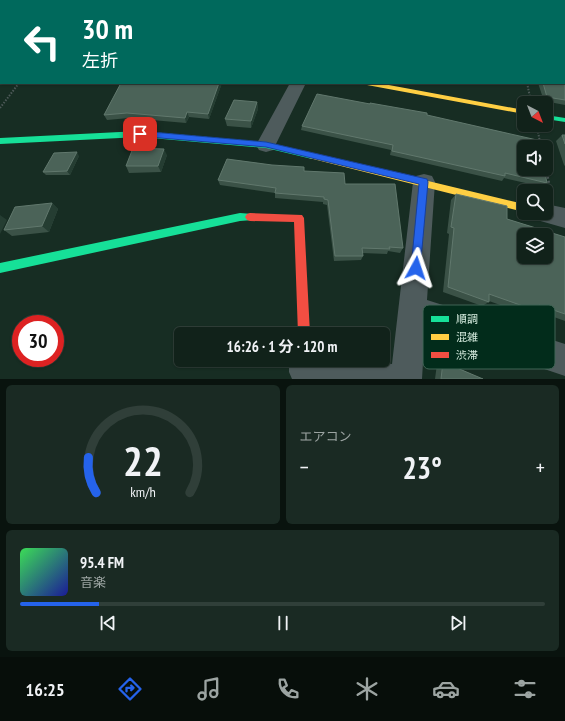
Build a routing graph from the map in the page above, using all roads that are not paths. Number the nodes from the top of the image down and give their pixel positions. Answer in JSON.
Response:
{"nodes":[{"id":1,"x":297,"y":84,"type":"edge"},
{"id":2,"x":372,"y":84,"type":"edge"},
{"id":3,"x":517,"y":111,"type":"edge"},
{"id":4,"x":553,"y":118,"type":"edge"},
{"id":5,"x":565,"y":120,"type":"edge"},
{"id":6,"x":0,"y":141,"type":"edge"},
{"id":7,"x":266,"y":145,"type":"junction"},
{"id":8,"x":424,"y":182,"type":"junction"},
{"id":9,"x":517,"y":206,"type":"edge"},
{"id":10,"x":553,"y":215,"type":"edge"},
{"id":11,"x":565,"y":218,"type":"edge"},
{"id":12,"x":0,"y":268,"type":"edge"},
{"id":13,"x":413,"y":310,"type":"junction"},
{"id":14,"x":423,"y":313,"type":"edge"},
{"id":15,"x":304,"y":327,"type":"edge"},
{"id":16,"x":555,"y":357,"type":"edge"},
{"id":17,"x":565,"y":360,"type":"edge"},
{"id":18,"x":305,"y":367,"type":"edge"},
{"id":19,"x":389,"y":379,"type":"edge"},
{"id":20,"x":406,"y":379,"type":"edge"}],
"edges":[{"from":1,"to":7,"type":"street"},
{"from":2,"to":3,"type":"street"},
{"from":4,"to":5,"type":"street"},
{"from":6,"to":7,"type":"street"},
{"from":7,"to":8,"type":"street"},
{"from":8,"to":9,"type":"street"},
{"from":8,"to":13,"type":"street"},
{"from":10,"to":11,"type":"street"},
{"from":12,"to":15,"type":"street"},
{"from":13,"to":14,"type":"street"},
{"from":13,"to":20,"type":"street"},
{"from":16,"to":17,"type":"street"},
{"from":18,"to":19,"type":"street"}]}
